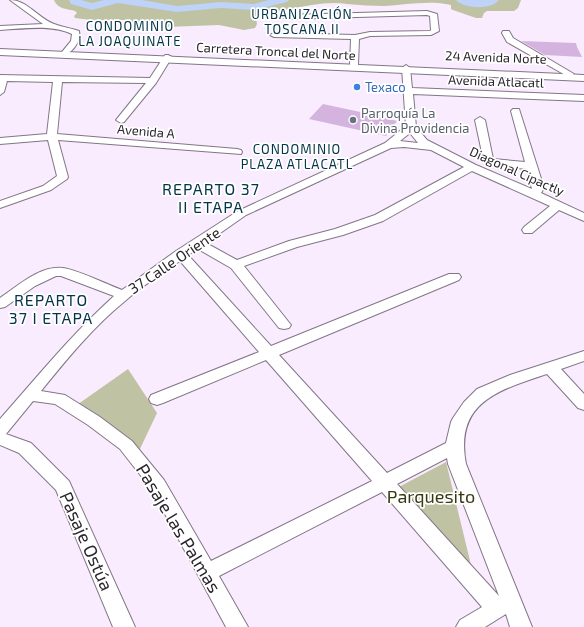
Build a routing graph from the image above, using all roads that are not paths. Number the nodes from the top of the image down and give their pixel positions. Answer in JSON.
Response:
{"nodes":[{"id":1,"x":13,"y":0,"type":"edge"},
{"id":2,"x":287,"y":17,"type":"dead end"},
{"id":3,"x":51,"y":26,"type":"junction"},
{"id":4,"x":0,"y":28,"type":"edge"},
{"id":5,"x":506,"y":33,"type":"dead end"},
{"id":6,"x":274,"y":35,"type":"dead end"},
{"id":7,"x":355,"y":37,"type":"junction"},
{"id":8,"x":0,"y":50,"type":"edge"},
{"id":9,"x":66,"y":52,"type":"junction"},
{"id":10,"x":168,"y":59,"type":"junction"},
{"id":11,"x":354,"y":65,"type":"junction"},
{"id":12,"x":407,"y":69,"type":"junction"},
{"id":13,"x":570,"y":74,"type":"junction"},
{"id":14,"x":584,"y":74,"type":"edge"},
{"id":15,"x":1,"y":78,"type":"edge"},
{"id":16,"x":584,"y":78,"type":"edge"},
{"id":17,"x":58,"y":79,"type":"junction"},
{"id":18,"x":153,"y":81,"type":"junction"},
{"id":19,"x":408,"y":91,"type":"junction"},
{"id":20,"x":0,"y":92,"type":"edge"},
{"id":21,"x":584,"y":98,"type":"edge"},
{"id":22,"x":516,"y":110,"type":"dead end"},
{"id":23,"x":121,"y":120,"type":"dead end"},
{"id":24,"x":480,"y":120,"type":"dead end"},
{"id":25,"x":411,"y":127,"type":"junction"},
{"id":26,"x":52,"y":137,"type":"junction"},
{"id":27,"x":0,"y":141,"type":"edge"},
{"id":28,"x":389,"y":145,"type":"junction"},
{"id":29,"x":431,"y":147,"type":"junction"},
{"id":30,"x":237,"y":152,"type":"dead end"},
{"id":31,"x":531,"y":166,"type":"junction"},
{"id":32,"x":472,"y":167,"type":"junction"},
{"id":33,"x":534,"y":194,"type":"junction"},
{"id":34,"x":0,"y":205,"type":"edge"},
{"id":35,"x":558,"y":205,"type":"junction"},
{"id":36,"x":584,"y":217,"type":"edge"},
{"id":37,"x":528,"y":230,"type":"dead end"},
{"id":38,"x":198,"y":243,"type":"junction"},
{"id":39,"x":180,"y":254,"type":"junction"},
{"id":40,"x":236,"y":264,"type":"junction"},
{"id":41,"x":454,"y":277,"type":"dead end"},
{"id":42,"x":122,"y":295,"type":"junction"},
{"id":43,"x":0,"y":304,"type":"edge"},
{"id":44,"x":284,"y":325,"type":"dead end"},
{"id":45,"x":268,"y":353,"type":"junction"},
{"id":46,"x":584,"y":356,"type":"edge"},
{"id":47,"x":551,"y":368,"type":"junction"},
{"id":48,"x":30,"y":395,"type":"junction"},
{"id":49,"x":157,"y":399,"type":"dead end"},
{"id":50,"x":584,"y":404,"type":"edge"},
{"id":51,"x":0,"y":430,"type":"edge"},
{"id":52,"x":0,"y":438,"type":"edge"},
{"id":53,"x":454,"y":447,"type":"junction"},
{"id":54,"x":384,"y":483,"type":"junction"},
{"id":55,"x":207,"y":573,"type":"junction"},
{"id":56,"x":503,"y":605,"type":"junction"},
{"id":57,"x":124,"y":627,"type":"edge"},
{"id":58,"x":237,"y":627,"type":"edge"},
{"id":59,"x":467,"y":627,"type":"edge"},
{"id":60,"x":521,"y":627,"type":"edge"}],
"edges":[{"from":1,"to":3,"type":"street"},
{"from":2,"to":7,"type":"street"},
{"from":3,"to":4,"type":"street"},
{"from":3,"to":9,"type":"street"},
{"from":5,"to":13,"type":"street"},
{"from":6,"to":7,"type":"street"},
{"from":7,"to":11,"type":"street"},
{"from":8,"to":9,"type":"main road","name":"Carretera Troncal del Norte"},
{"from":8,"to":10,"type":"main road","name":"Carretera Troncal del Norte"},
{"from":9,"to":10,"type":"main road","name":"Carretera Troncal del Norte"},
{"from":10,"to":11,"type":"main road","name":"Carretera Troncal del Norte"},
{"from":10,"to":12,"type":"main road","name":"Carretera Troncal del Norte"},
{"from":10,"to":18,"type":"street"},
{"from":11,"to":12,"type":"main road","name":"Carretera Troncal del Norte"},
{"from":12,"to":13,"type":"main road","name":"24 Avenida Norte"},
{"from":12,"to":16,"type":"main road","name":"24 Avenida Norte"},
{"from":12,"to":19,"type":"street"},
{"from":13,"to":14,"type":"main road","name":"24 Avenida Norte"},
{"from":15,"to":17,"type":"street"},
{"from":15,"to":20,"type":"street"},
{"from":17,"to":18,"type":"street"},
{"from":17,"to":26,"type":"street"},
{"from":18,"to":23,"type":"street"},
{"from":19,"to":21,"type":"street","name":"Avenida Atlacatl"},
{"from":19,"to":25,"type":"street"},
{"from":22,"to":31,"type":"street"},
{"from":24,"to":31,"type":"street"},
{"from":25,"to":28,"type":"street"},
{"from":25,"to":29,"type":"street","name":"Diagonal Cipactly"},
{"from":26,"to":27,"type":"street","name":"Avenida A"},
{"from":26,"to":30,"type":"street","name":"Avenida A"},
{"from":26,"to":34,"type":"street"},
{"from":28,"to":29,"type":"street"},
{"from":28,"to":38,"type":"street","name":"37 Calle Oriente"},
{"from":29,"to":32,"type":"street","name":"Diagonal Cipactly"},
{"from":31,"to":33,"type":"street"},
{"from":32,"to":33,"type":"street","name":"Diagonal Cipactly"},
{"from":32,"to":40,"type":"street"},
{"from":33,"to":35,"type":"street","name":"Diagonal Cipactly"},
{"from":35,"to":36,"type":"street","name":"Diagonal Cipactly"},
{"from":35,"to":37,"type":"street"},
{"from":38,"to":39,"type":"street","name":"37 Calle Oriente"},
{"from":38,"to":40,"type":"street"},
{"from":39,"to":42,"type":"street","name":"37 Calle Oriente"},
{"from":39,"to":45,"type":"street"},
{"from":40,"to":44,"type":"street"},
{"from":41,"to":45,"type":"street"},
{"from":42,"to":43,"type":"street"},
{"from":42,"to":48,"type":"street","name":"37 Calle Oriente"},
{"from":45,"to":49,"type":"street"},
{"from":45,"to":54,"type":"street"},
{"from":46,"to":47,"type":"street"},
{"from":47,"to":50,"type":"street"},
{"from":47,"to":53,"type":"street"},
{"from":48,"to":51,"type":"street","name":"37 Calle Oriente"},
{"from":48,"to":55,"type":"street","name":"Pasaje las Palmas"},
{"from":52,"to":57,"type":"street","name":"Pasaje Ostúa"},
{"from":53,"to":54,"type":"street"},
{"from":53,"to":56,"type":"street"},
{"from":54,"to":55,"type":"street"},
{"from":54,"to":56,"type":"street"},
{"from":55,"to":58,"type":"street","name":"Pasaje las Palmas"},
{"from":56,"to":59,"type":"street"},
{"from":56,"to":60,"type":"street"}]}
